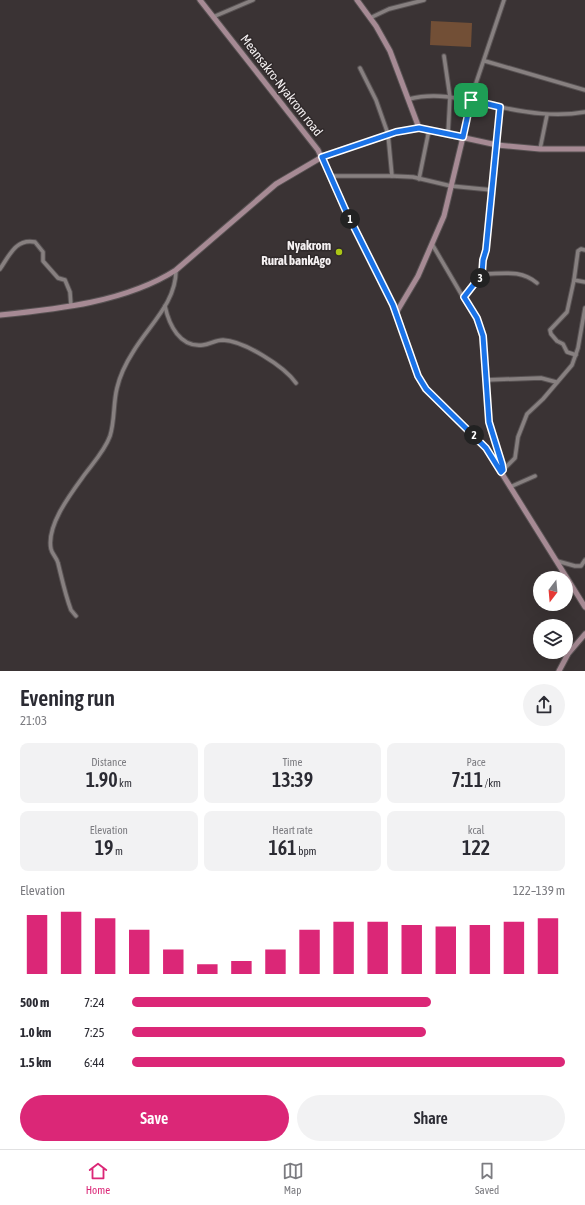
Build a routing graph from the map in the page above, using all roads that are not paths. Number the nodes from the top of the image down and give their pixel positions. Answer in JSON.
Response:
{"nodes":[{"id":1,"x":200,"y":0,"type":"edge"},
{"id":2,"x":253,"y":0,"type":"edge"},
{"id":3,"x":357,"y":0,"type":"edge"},
{"id":4,"x":424,"y":0,"type":"edge"},
{"id":5,"x":504,"y":0,"type":"edge"},
{"id":6,"x":214,"y":17,"type":"junction"},
{"id":7,"x":370,"y":18,"type":"junction"},
{"id":8,"x":444,"y":56,"type":"dead end"},
{"id":9,"x":485,"y":61,"type":"junction"},
{"id":10,"x":360,"y":68,"type":"dead end"},
{"id":11,"x":585,"y":90,"type":"edge"},
{"id":12,"x":450,"y":97,"type":"junction"},
{"id":13,"x":409,"y":99,"type":"junction"},
{"id":14,"x":471,"y":100,"type":"junction"},
{"id":15,"x":500,"y":107,"type":"junction"},
{"id":16,"x":585,"y":112,"type":"edge"},
{"id":17,"x":547,"y":115,"type":"junction"},
{"id":18,"x":419,"y":128,"type":"junction"},
{"id":19,"x":429,"y":130,"type":"junction"},
{"id":20,"x":388,"y":134,"type":"junction"},
{"id":21,"x":448,"y":134,"type":"junction"},
{"id":22,"x":463,"y":137,"type":"junction"},
{"id":23,"x":497,"y":145,"type":"junction"},
{"id":24,"x":540,"y":149,"type":"junction"},
{"id":25,"x":585,"y":149,"type":"edge"},
{"id":26,"x":322,"y":157,"type":"junction"},
{"id":27,"x":331,"y":176,"type":"junction"},
{"id":28,"x":392,"y":176,"type":"junction"},
{"id":29,"x":418,"y":179,"type":"junction"},
{"id":30,"x":451,"y":186,"type":"junction"},
{"id":31,"x":492,"y":190,"type":"junction"},
{"id":32,"x":432,"y":243,"type":"junction"},
{"id":33,"x":585,"y":250,"type":"edge"},
{"id":34,"x":0,"y":269,"type":"edge"},
{"id":35,"x":176,"y":270,"type":"junction"},
{"id":36,"x":482,"y":274,"type":"junction"},
{"id":37,"x":574,"y":280,"type":"junction"},
{"id":38,"x":585,"y":282,"type":"edge"},
{"id":39,"x":537,"y":283,"type":"dead end"},
{"id":40,"x":464,"y":297,"type":"junction"},
{"id":41,"x":72,"y":306,"type":"junction"},
{"id":42,"x":165,"y":306,"type":"junction"},
{"id":43,"x":585,"y":308,"type":"edge"},
{"id":44,"x":396,"y":313,"type":"junction"},
{"id":45,"x":0,"y":315,"type":"edge"},
{"id":46,"x":576,"y":355,"type":"junction"},
{"id":47,"x":485,"y":380,"type":"junction"},
{"id":48,"x":556,"y":382,"type":"junction"},
{"id":49,"x":296,"y":383,"type":"dead end"},
{"id":50,"x":502,"y":471,"type":"junction"},
{"id":51,"x":535,"y":476,"type":"dead end"},
{"id":52,"x":510,"y":486,"type":"junction"},
{"id":53,"x":585,"y":560,"type":"edge"},
{"id":54,"x":557,"y":561,"type":"junction"},
{"id":55,"x":585,"y":607,"type":"edge"},
{"id":56,"x":76,"y":616,"type":"dead end"},
{"id":57,"x":585,"y":634,"type":"edge"},
{"id":58,"x":559,"y":671,"type":"edge"}],
"edges":[{"from":1,"to":6,"type":"street","name":"Meansakro-Nyakrom road"},
{"from":2,"to":6,"type":"street"},
{"from":3,"to":7,"type":"street"},
{"from":4,"to":7,"type":"street"},
{"from":5,"to":9,"type":"street"},
{"from":6,"to":26,"type":"street","name":"Meansakro-Nyakrom road"},
{"from":7,"to":13,"type":"street"},
{"from":8,"to":12,"type":"street"},
{"from":9,"to":11,"type":"street"},
{"from":9,"to":14,"type":"street"},
{"from":10,"to":20,"type":"street"},
{"from":12,"to":13,"type":"street"},
{"from":12,"to":14,"type":"street"},
{"from":12,"to":21,"type":"street"},
{"from":13,"to":18,"type":"street"},
{"from":14,"to":15,"type":"street"},
{"from":14,"to":22,"type":"street"},
{"from":15,"to":17,"type":"street"},
{"from":15,"to":23,"type":"street"},
{"from":16,"to":17,"type":"street"},
{"from":17,"to":24,"type":"street"},
{"from":18,"to":19,"type":"street"},
{"from":18,"to":20,"type":"street"},
{"from":19,"to":21,"type":"street"},
{"from":19,"to":29,"type":"street"},
{"from":20,"to":26,"type":"street"},
{"from":20,"to":28,"type":"street"},
{"from":21,"to":22,"type":"street"},
{"from":22,"to":23,"type":"street"},
{"from":22,"to":30,"type":"street"},
{"from":23,"to":24,"type":"street"},
{"from":23,"to":31,"type":"street"},
{"from":24,"to":25,"type":"street"},
{"from":26,"to":27,"type":"street","name":"Meansakro-Nyakrom road"},
{"from":26,"to":35,"type":"street"},
{"from":27,"to":28,"type":"street"},
{"from":27,"to":44,"type":"street","name":"Meansakro-Nyakrom road"},
{"from":28,"to":29,"type":"street"},
{"from":29,"to":30,"type":"street"},
{"from":30,"to":31,"type":"street"},
{"from":30,"to":32,"type":"street"},
{"from":31,"to":36,"type":"street"},
{"from":32,"to":40,"type":"street"},
{"from":32,"to":44,"type":"street"},
{"from":33,"to":37,"type":"street"},
{"from":34,"to":41,"type":"street"},
{"from":35,"to":41,"type":"street"},
{"from":35,"to":42,"type":"street"},
{"from":36,"to":39,"type":"street"},
{"from":36,"to":40,"type":"street"},
{"from":37,"to":38,"type":"street"},
{"from":37,"to":46,"type":"street"},
{"from":40,"to":47,"type":"street"},
{"from":41,"to":45,"type":"street"},
{"from":42,"to":49,"type":"street"},
{"from":42,"to":56,"type":"street"},
{"from":43,"to":46,"type":"street"},
{"from":44,"to":50,"type":"street","name":"Meansakro-Nyakrom road"},
{"from":46,"to":48,"type":"street"},
{"from":47,"to":48,"type":"street"},
{"from":47,"to":50,"type":"street"},
{"from":48,"to":50,"type":"street"},
{"from":50,"to":52,"type":"street","name":"Meansakro-Nyakrom road"},
{"from":51,"to":52,"type":"street"},
{"from":52,"to":54,"type":"street","name":"Meansakro-Nyakrom road"},
{"from":53,"to":54,"type":"street"},
{"from":54,"to":55,"type":"street","name":"Meansakro-Nyakrom road"},
{"from":57,"to":58,"type":"street"}]}
